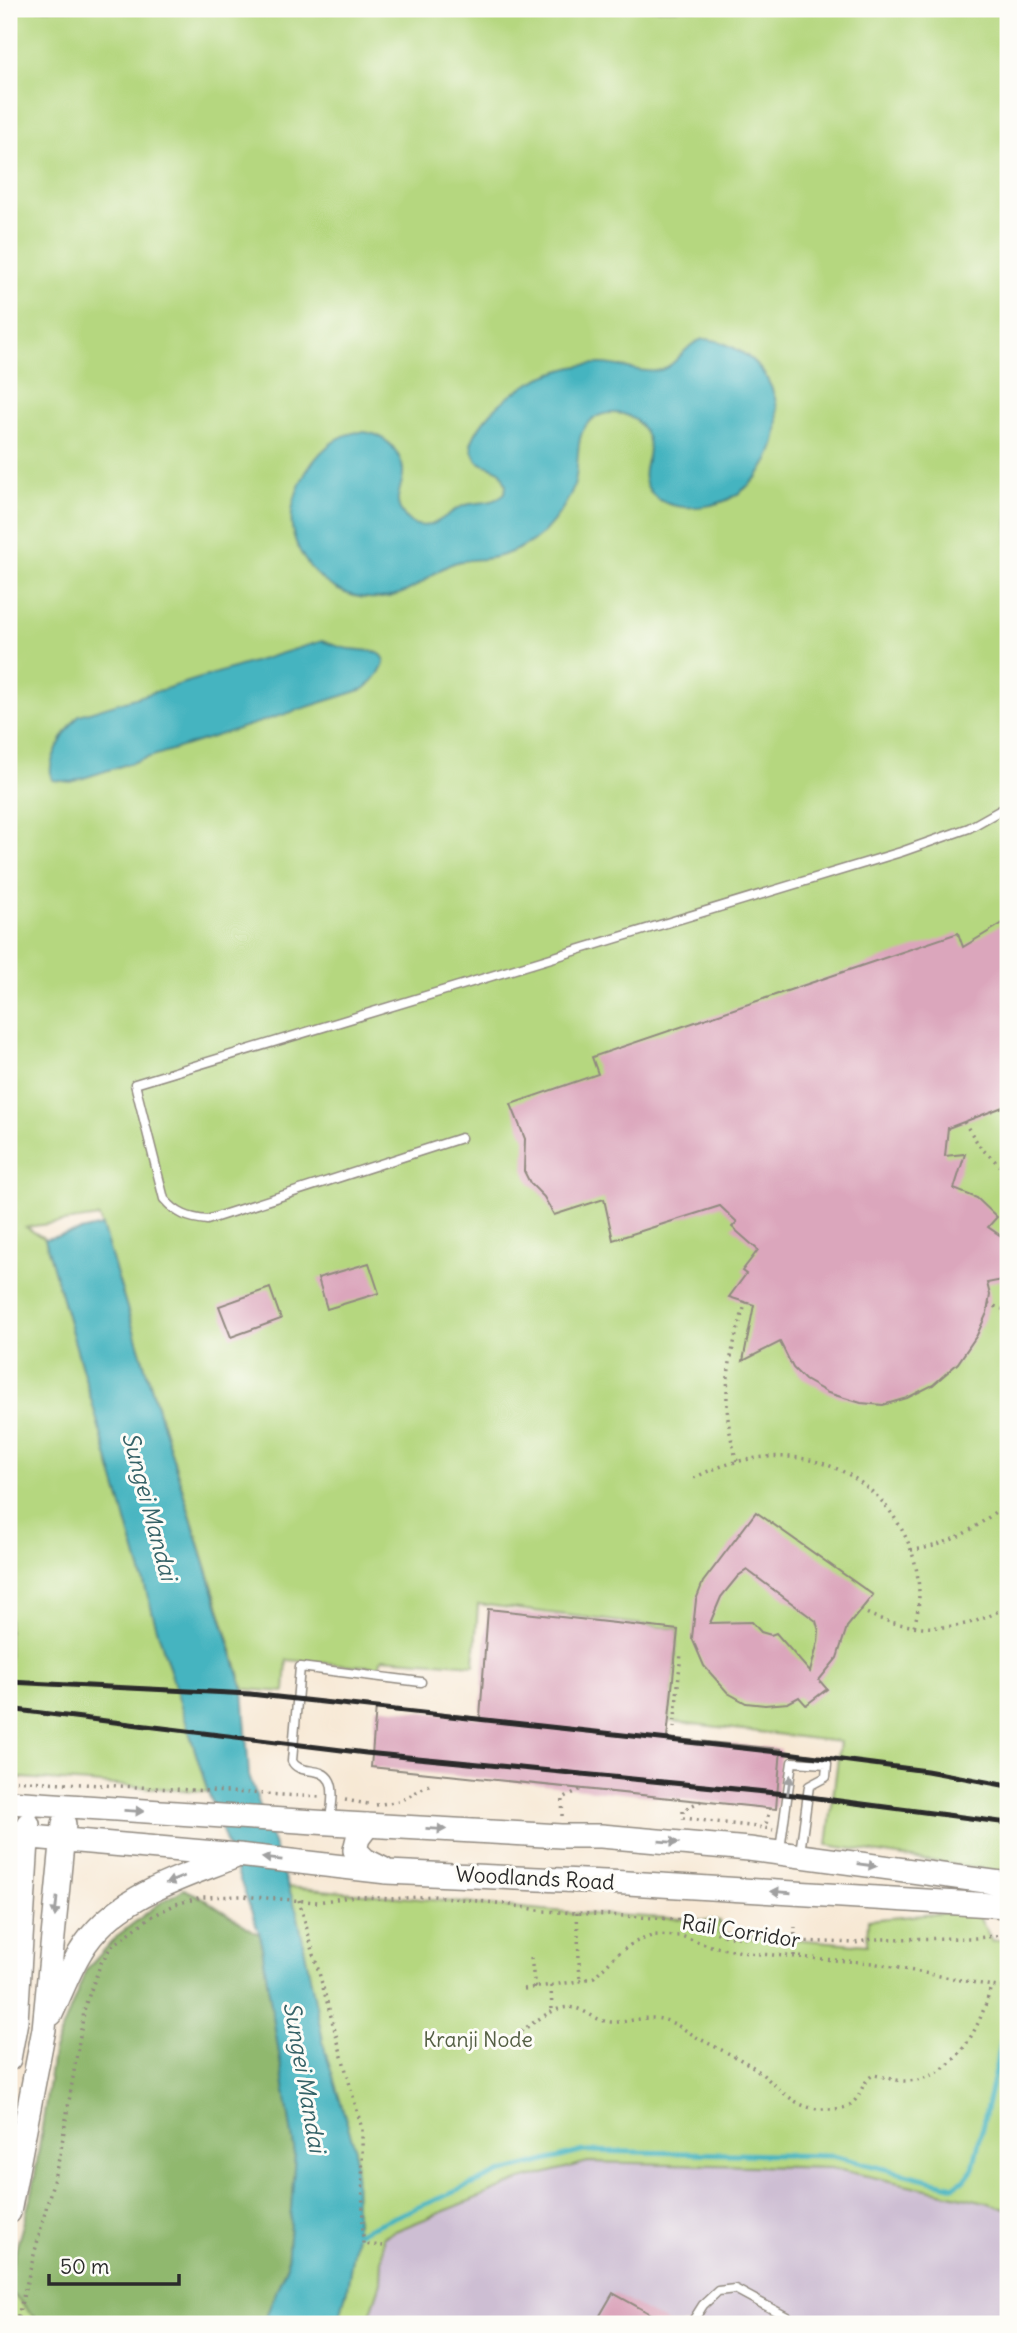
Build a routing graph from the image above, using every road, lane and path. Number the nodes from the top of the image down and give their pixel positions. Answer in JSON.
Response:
{"nodes":[{"id":1,"x":1008,"y":806,"type":"edge"},
{"id":2,"x":964,"y":1122,"type":"dead end"},
{"id":3,"x":461,"y":1138,"type":"dead end"},
{"id":4,"x":1008,"y":1172,"type":"edge"},
{"id":5,"x":746,"y":1302,"type":"dead end"},
{"id":6,"x":988,"y":1304,"type":"dead end"},
{"id":7,"x":1008,"y":1311,"type":"edge"},
{"id":8,"x":737,"y":1461,"type":"junction"},
{"id":9,"x":694,"y":1478,"type":"dead end"},
{"id":10,"x":1008,"y":1500,"type":"edge"},
{"id":11,"x":911,"y":1549,"type":"junction"},
{"id":12,"x":1008,"y":1606,"type":"edge"},
{"id":13,"x":861,"y":1610,"type":"dead end"},
{"id":14,"x":914,"y":1626,"type":"junction"},
{"id":15,"x":681,"y":1653,"type":"dead end"},
{"id":16,"x":421,"y":1682,"type":"dead end"},
{"id":17,"x":667,"y":1728,"type":"dead end"},
{"id":18,"x":9,"y":1780,"type":"edge"},
{"id":19,"x":429,"y":1785,"type":"dead end"},
{"id":20,"x":581,"y":1788,"type":"dead end"},
{"id":21,"x":331,"y":1798,"type":"junction"},
{"id":22,"x":701,"y":1801,"type":"dead end"},
{"id":23,"x":20,"y":1803,"type":"edge"},
{"id":24,"x":66,"y":1807,"type":"junction"},
{"id":25,"x":770,"y":1808,"type":"dead end"},
{"id":26,"x":766,"y":1818,"type":"dead end"},
{"id":27,"x":330,"y":1823,"type":"junction"},
{"id":28,"x":368,"y":1825,"type":"junction"},
{"id":29,"x":765,"y":1828,"type":"dead end"},
{"id":30,"x":18,"y":1836,"type":"edge"},
{"id":31,"x":561,"y":1836,"type":"junction"},
{"id":32,"x":62,"y":1839,"type":"junction"},
{"id":33,"x":790,"y":1854,"type":"junction"},
{"id":34,"x":238,"y":1855,"type":"junction"},
{"id":35,"x":387,"y":1872,"type":"junction"},
{"id":36,"x":1008,"y":1884,"type":"edge"},
{"id":37,"x":299,"y":1900,"type":"junction"},
{"id":38,"x":1008,"y":1906,"type":"edge"},
{"id":39,"x":577,"y":1913,"type":"junction"},
{"id":40,"x":795,"y":1927,"type":"dead end"},
{"id":41,"x":1007,"y":1932,"type":"edge"},
{"id":42,"x":866,"y":1937,"type":"dead end"},
{"id":43,"x":873,"y":1939,"type":"junction"},
{"id":44,"x":795,"y":1941,"type":"junction"},
{"id":45,"x":794,"y":1956,"type":"junction"},
{"id":46,"x":531,"y":1958,"type":"dead end"},
{"id":47,"x":580,"y":1981,"type":"junction"},
{"id":48,"x":551,"y":1986,"type":"junction"},
{"id":49,"x":991,"y":1986,"type":"junction"},
{"id":50,"x":535,"y":1988,"type":"junction"},
{"id":51,"x":9,"y":1989,"type":"edge"},
{"id":52,"x":524,"y":1989,"type":"dead end"},
{"id":53,"x":1008,"y":1989,"type":"edge"},
{"id":54,"x":551,"y":2011,"type":"junction"},
{"id":55,"x":16,"y":2021,"type":"junction"},
{"id":56,"x":44,"y":2029,"type":"junction"},
{"id":57,"x":521,"y":2031,"type":"dead end"},
{"id":58,"x":9,"y":2059,"type":"edge"},
{"id":59,"x":9,"y":2212,"type":"edge"},
{"id":60,"x":383,"y":2246,"type":"dead end"},
{"id":61,"x":16,"y":2324,"type":"edge"},
{"id":62,"x":691,"y":2324,"type":"edge"},
{"id":63,"x":800,"y":2324,"type":"edge"}],
"edges":[{"from":1,"to":3,"type":"lane"},
{"from":2,"to":4,"type":"path"},
{"from":5,"to":8,"type":"path"},
{"from":6,"to":7,"type":"path"},
{"from":8,"to":9,"type":"path"},
{"from":8,"to":11,"type":"path"},
{"from":10,"to":11,"type":"path"},
{"from":11,"to":14,"type":"path"},
{"from":12,"to":14,"type":"path"},
{"from":13,"to":14,"type":"path"},
{"from":15,"to":17,"type":"path"},
{"from":16,"to":21,"type":"lane"},
{"from":18,"to":21,"type":"path"},
{"from":19,"to":21,"type":"path"},
{"from":20,"to":31,"type":"path"},
{"from":21,"to":27,"type":"lane"},
{"from":22,"to":29,"type":"path"},
{"from":23,"to":24,"type":"main road","name":"Woodlands Road"},
{"from":23,"to":30,"type":"main road","name":"Woodlands Road"},
{"from":24,"to":27,"type":"main road","name":"Woodlands Road","one_way":true},
{"from":24,"to":32,"type":"main road"},
{"from":25,"to":26,"type":"path"},
{"from":27,"to":28,"type":"main road","name":"Woodlands Road"},
{"from":28,"to":31,"type":"main road","name":"Woodlands Road","one_way":true},
{"from":28,"to":35,"type":"main road"},
{"from":30,"to":32,"type":"main road","name":"Woodlands Road"},
{"from":30,"to":55,"type":"main road","name":"Woodlands Road"},
{"from":31,"to":33,"type":"main road","name":"Woodlands Road","one_way":true},
{"from":32,"to":34,"type":"main road","name":"Woodlands Road"},
{"from":32,"to":56,"type":"main road","one_way":true},
{"from":33,"to":33,"type":"lane","one_way":true},
{"from":33,"to":36,"type":"main road","name":"Woodlands Road","one_way":true},
{"from":35,"to":34,"type":"main road","name":"Woodlands Road","one_way":true},
{"from":34,"to":56,"type":"main road","one_way":true},
{"from":38,"to":35,"type":"main road","name":"Woodlands Road","one_way":true},
{"from":37,"to":39,"type":"path"},
{"from":37,"to":60,"type":"path"},
{"from":37,"to":61,"type":"path"},
{"from":39,"to":44,"type":"path"},
{"from":39,"to":47,"type":"path"},
{"from":40,"to":44,"type":"path"},
{"from":41,"to":43,"type":"path"},
{"from":42,"to":43,"type":"path"},
{"from":43,"to":44,"type":"path"},
{"from":44,"to":45,"type":"path"},
{"from":45,"to":47,"type":"path","name":"Rail Corridor"},
{"from":45,"to":49,"type":"path","name":"Rail Corridor"},
{"from":46,"to":50,"type":"path"},
{"from":47,"to":48,"type":"path","name":"Rail Corridor"},
{"from":48,"to":50,"type":"path","name":"Rail Corridor"},
{"from":48,"to":54,"type":"path"},
{"from":49,"to":53,"type":"path","name":"Rail Corridor"},
{"from":49,"to":54,"type":"path"},
{"from":50,"to":52,"type":"path","name":"Rail Corridor"},
{"from":51,"to":55,"type":"main road"},
{"from":54,"to":57,"type":"path"},
{"from":55,"to":58,"type":"main road","name":"Woodlands Road"},
{"from":56,"to":59,"type":"main road"},
{"from":62,"to":63,"type":"lane"}]}
